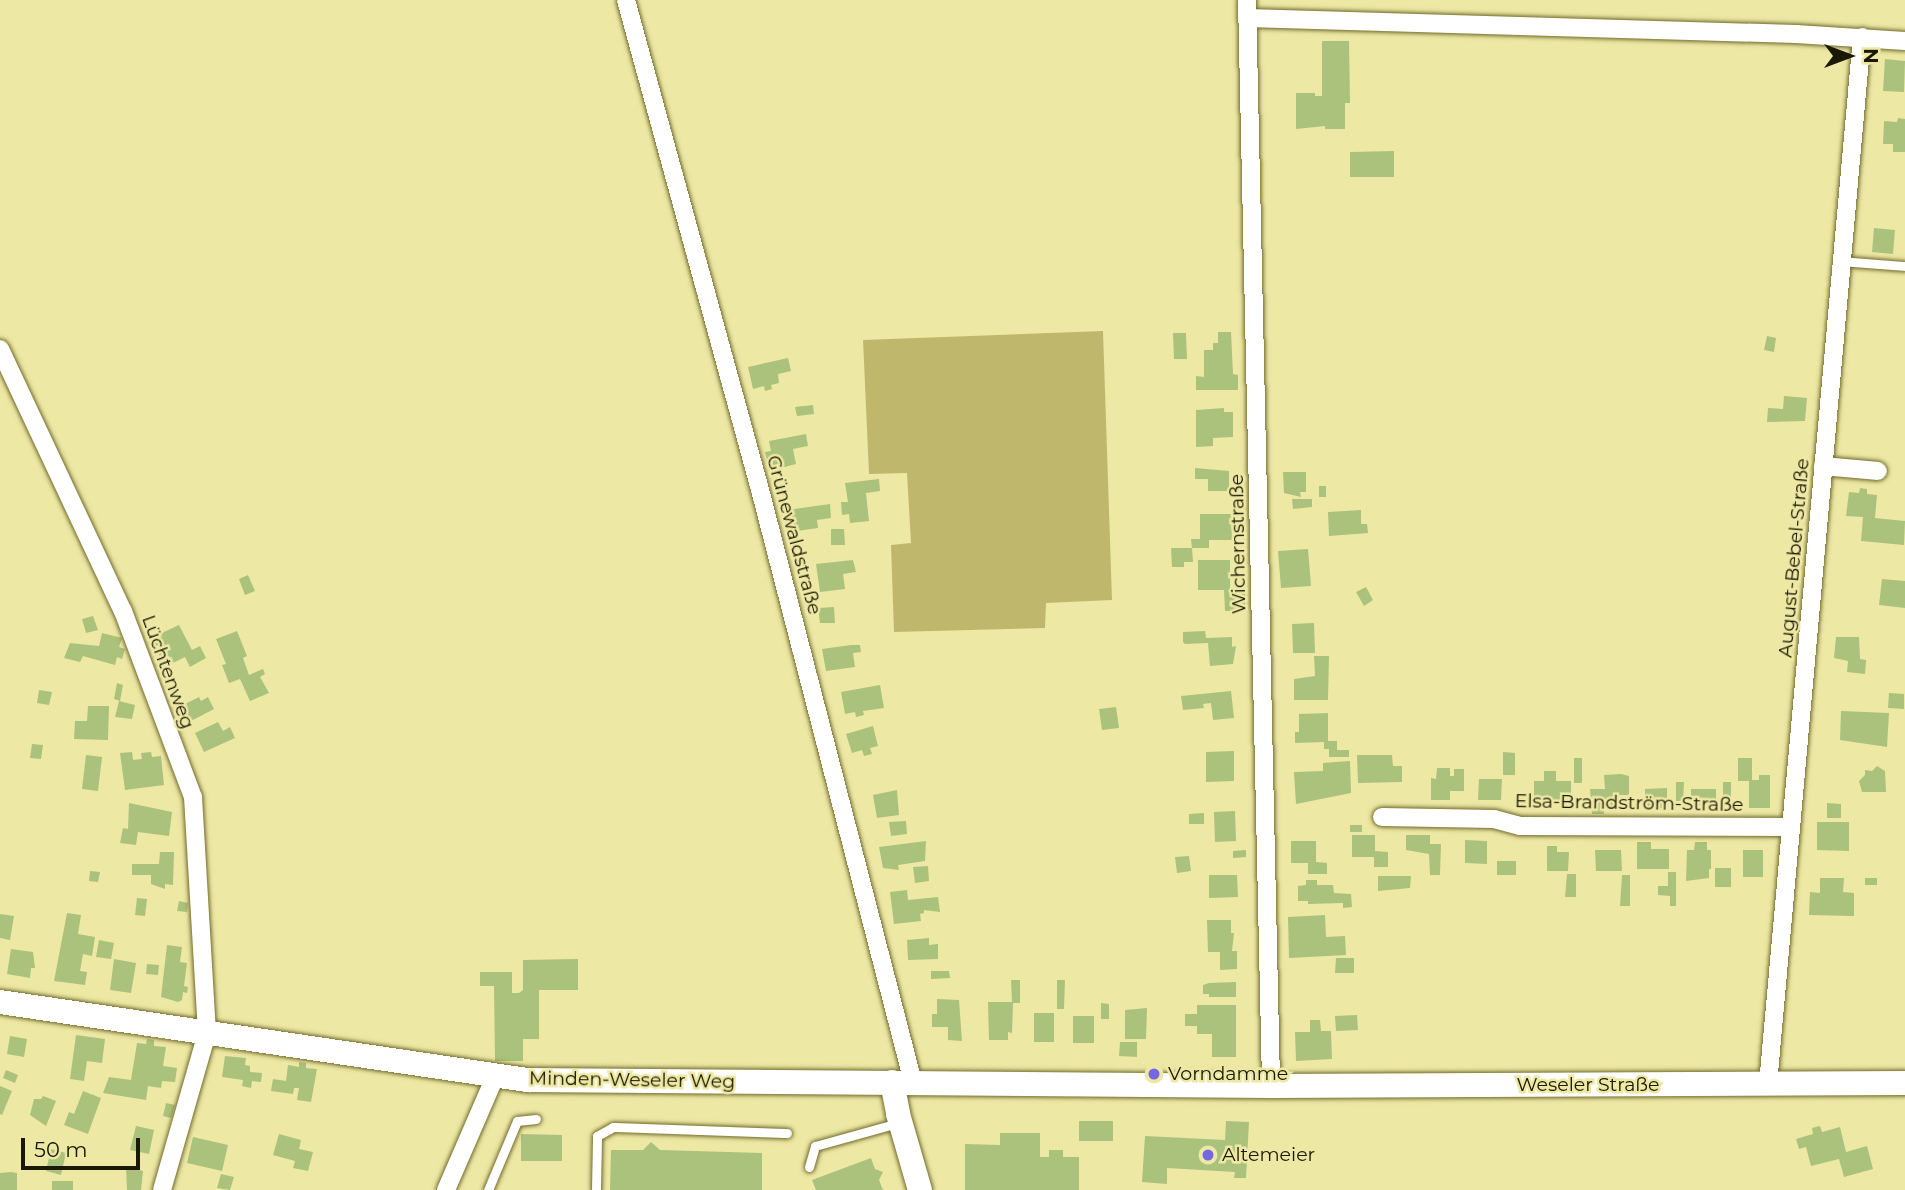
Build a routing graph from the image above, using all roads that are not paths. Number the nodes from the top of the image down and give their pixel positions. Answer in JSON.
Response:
{"nodes":[{"id":1,"x":626,"y":0,"type":"edge"},
{"id":2,"x":1247,"y":9,"type":"edge"},
{"id":3,"x":1861,"y":37,"type":"junction"},
{"id":4,"x":1905,"y":41,"type":"edge"},
{"id":5,"x":1841,"y":261,"type":"junction"},
{"id":6,"x":1905,"y":266,"type":"edge"},
{"id":7,"x":0,"y":349,"type":"edge"},
{"id":8,"x":1823,"y":466,"type":"junction"},
{"id":9,"x":1878,"y":471,"type":"dead end"},
{"id":10,"x":1382,"y":817,"type":"dead end"},
{"id":11,"x":1791,"y":827,"type":"junction"},
{"id":12,"x":0,"y":1002,"type":"edge"},
{"id":13,"x":207,"y":1033,"type":"junction"},
{"id":14,"x":495,"y":1077,"type":"junction"},
{"id":15,"x":902,"y":1082,"type":"junction"},
{"id":16,"x":1905,"y":1083,"type":"edge"},
{"id":17,"x":1769,"y":1084,"type":"junction"},
{"id":18,"x":1270,"y":1086,"type":"junction"},
{"id":19,"x":536,"y":1119,"type":"dead end"},
{"id":20,"x":900,"y":1122,"type":"junction"},
{"id":21,"x":787,"y":1132,"type":"dead end"},
{"id":22,"x":809,"y":1167,"type":"dead end"},
{"id":23,"x":162,"y":1190,"type":"edge"},
{"id":24,"x":446,"y":1190,"type":"edge"},
{"id":25,"x":488,"y":1190,"type":"edge"},
{"id":26,"x":596,"y":1190,"type":"edge"},
{"id":27,"x":920,"y":1190,"type":"edge"}],
"edges":[{"from":1,"to":15,"type":"street","name":"Grünewaldstraße"},
{"from":2,"to":3,"type":"street"},
{"from":2,"to":18,"type":"street","name":"Wichernstraße"},
{"from":3,"to":4,"type":"street"},
{"from":3,"to":5,"type":"street","name":"August-Bebel-Straße"},
{"from":5,"to":6,"type":"lane"},
{"from":5,"to":8,"type":"street","name":"August-Bebel-Straße"},
{"from":7,"to":13,"type":"street","name":"Lüchtenweg"},
{"from":8,"to":9,"type":"street"},
{"from":8,"to":11,"type":"street","name":"August-Bebel-Straße"},
{"from":10,"to":11,"type":"street","name":"Elsa-Brandström-Straße"},
{"from":11,"to":17,"type":"street","name":"August-Bebel-Straße"},
{"from":12,"to":13,"type":"street","name":"Minden-Weseler Weg"},
{"from":13,"to":14,"type":"street","name":"Minden-Weseler Weg"},
{"from":13,"to":23,"type":"street","name":"Lüchtenweg"},
{"from":14,"to":15,"type":"street","name":"Minden-Weseler Weg"},
{"from":14,"to":24,"type":"street"},
{"from":15,"to":18,"type":"street","name":"Minden-Weseler Weg"},
{"from":15,"to":20,"type":"street"},
{"from":16,"to":17,"type":"street","name":"Weseler Straße"},
{"from":17,"to":18,"type":"street","name":"Weseler Straße"},
{"from":19,"to":25,"type":"lane"},
{"from":20,"to":22,"type":"lane"},
{"from":20,"to":27,"type":"street"},
{"from":21,"to":26,"type":"lane"}]}
